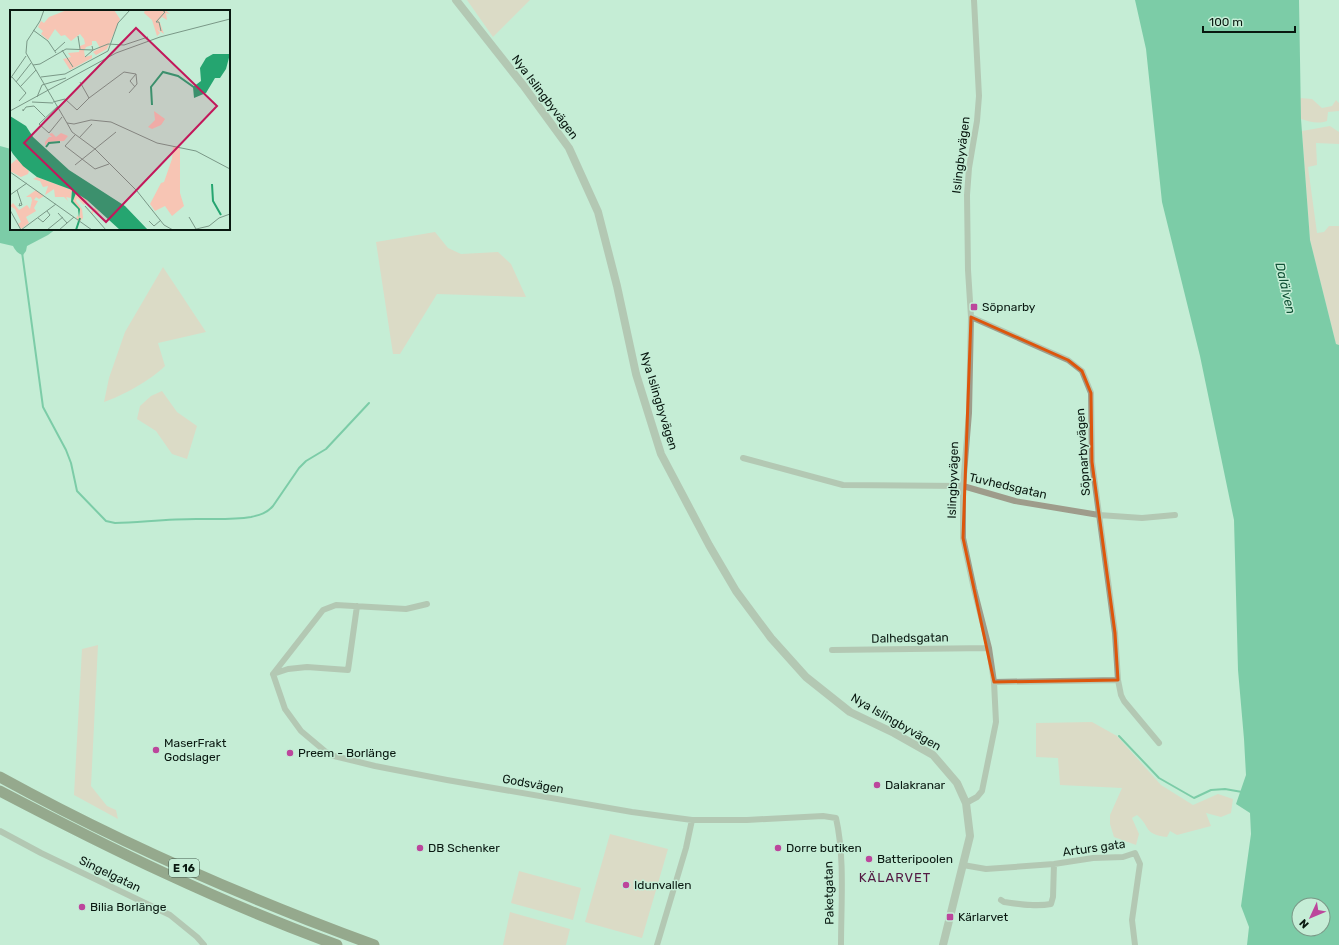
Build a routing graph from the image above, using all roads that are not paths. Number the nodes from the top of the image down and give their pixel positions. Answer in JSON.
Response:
{"nodes":[{"id":1,"x":456,"y":0,"type":"edge"},
{"id":2,"x":974,"y":0,"type":"edge"},
{"id":3,"x":971,"y":316,"type":"junction"},
{"id":4,"x":743,"y":458,"type":"dead end"},
{"id":5,"x":963,"y":486,"type":"junction"},
{"id":6,"x":1099,"y":515,"type":"junction"},
{"id":7,"x":1174,"y":515,"type":"dead end"},
{"id":8,"x":427,"y":604,"type":"dead end"},
{"id":9,"x":357,"y":606,"type":"junction"},
{"id":10,"x":989,"y":648,"type":"junction"},
{"id":11,"x":832,"y":650,"type":"dead end"},
{"id":12,"x":273,"y":674,"type":"junction"},
{"id":13,"x":1118,"y":680,"type":"junction"},
{"id":14,"x":994,"y":682,"type":"junction"},
{"id":15,"x":1159,"y":743,"type":"dead end"},
{"id":16,"x":0,"y":777,"type":"edge"},
{"id":17,"x":0,"y":791,"type":"edge"},
{"id":18,"x":966,"y":803,"type":"junction"},
{"id":19,"x":836,"y":818,"type":"joint"},
{"id":20,"x":692,"y":820,"type":"junction"},
{"id":21,"x":0,"y":831,"type":"edge"},
{"id":22,"x":1054,"y":864,"type":"junction"},
{"id":23,"x":964,"y":866,"type":"junction"},
{"id":24,"x":1001,"y":900,"type":"dead end"},
{"id":25,"x":204,"y":945,"type":"edge"},
{"id":26,"x":337,"y":945,"type":"edge"},
{"id":27,"x":374,"y":945,"type":"edge"},
{"id":28,"x":657,"y":945,"type":"edge"},
{"id":29,"x":841,"y":945,"type":"edge"},
{"id":30,"x":943,"y":945,"type":"edge"},
{"id":31,"x":1135,"y":945,"type":"edge"}],
"edges":[{"from":1,"to":18,"type":"street","name":"Nya Islingbyvägen"},
{"from":2,"to":3,"type":"street","name":"Islingbyvägen"},
{"from":3,"to":5,"type":"street","name":"Islingbyvägen"},
{"from":3,"to":6,"type":"street","name":"Söpnarbyvägen"},
{"from":4,"to":5,"type":"street","name":"Tuvhedsgatan"},
{"from":5,"to":6,"type":"street","name":"Tuvhedsgatan"},
{"from":5,"to":10,"type":"street","name":"Islingbyvägen"},
{"from":6,"to":7,"type":"street","name":"Tuvhedsgatan"},
{"from":6,"to":13,"type":"street","name":"Söpnarbyvägen"},
{"from":8,"to":9,"type":"street"},
{"from":9,"to":12,"type":"street"},
{"from":9,"to":12,"type":"street"},
{"from":10,"to":11,"type":"street","name":"Dalhedsgatan"},
{"from":10,"to":14,"type":"street","name":"Islingbyvägen"},
{"from":12,"to":20,"type":"street","name":"Godsvägen"},
{"from":13,"to":14,"type":"street"},
{"from":13,"to":15,"type":"street","name":"Söpnarbyvägen"},
{"from":14,"to":18,"type":"street","name":"Islingbyvägen"},
{"from":16,"to":27,"type":"highway","number":"E 16"},
{"from":17,"to":26,"type":"highway","number":"E 16"},
{"from":18,"to":23,"type":"street"},
{"from":19,"to":20,"type":"street","name":"Godsvägen"},
{"from":19,"to":29,"type":"street","name":"Paketgatan"},
{"from":20,"to":28,"type":"street"},
{"from":21,"to":25,"type":"street","name":"Singelgatan"},
{"from":22,"to":23,"type":"street","name":"Arturs gata"},
{"from":22,"to":24,"type":"street"},
{"from":22,"to":31,"type":"street","name":"Arturs gata"},
{"from":23,"to":30,"type":"street"}]}
